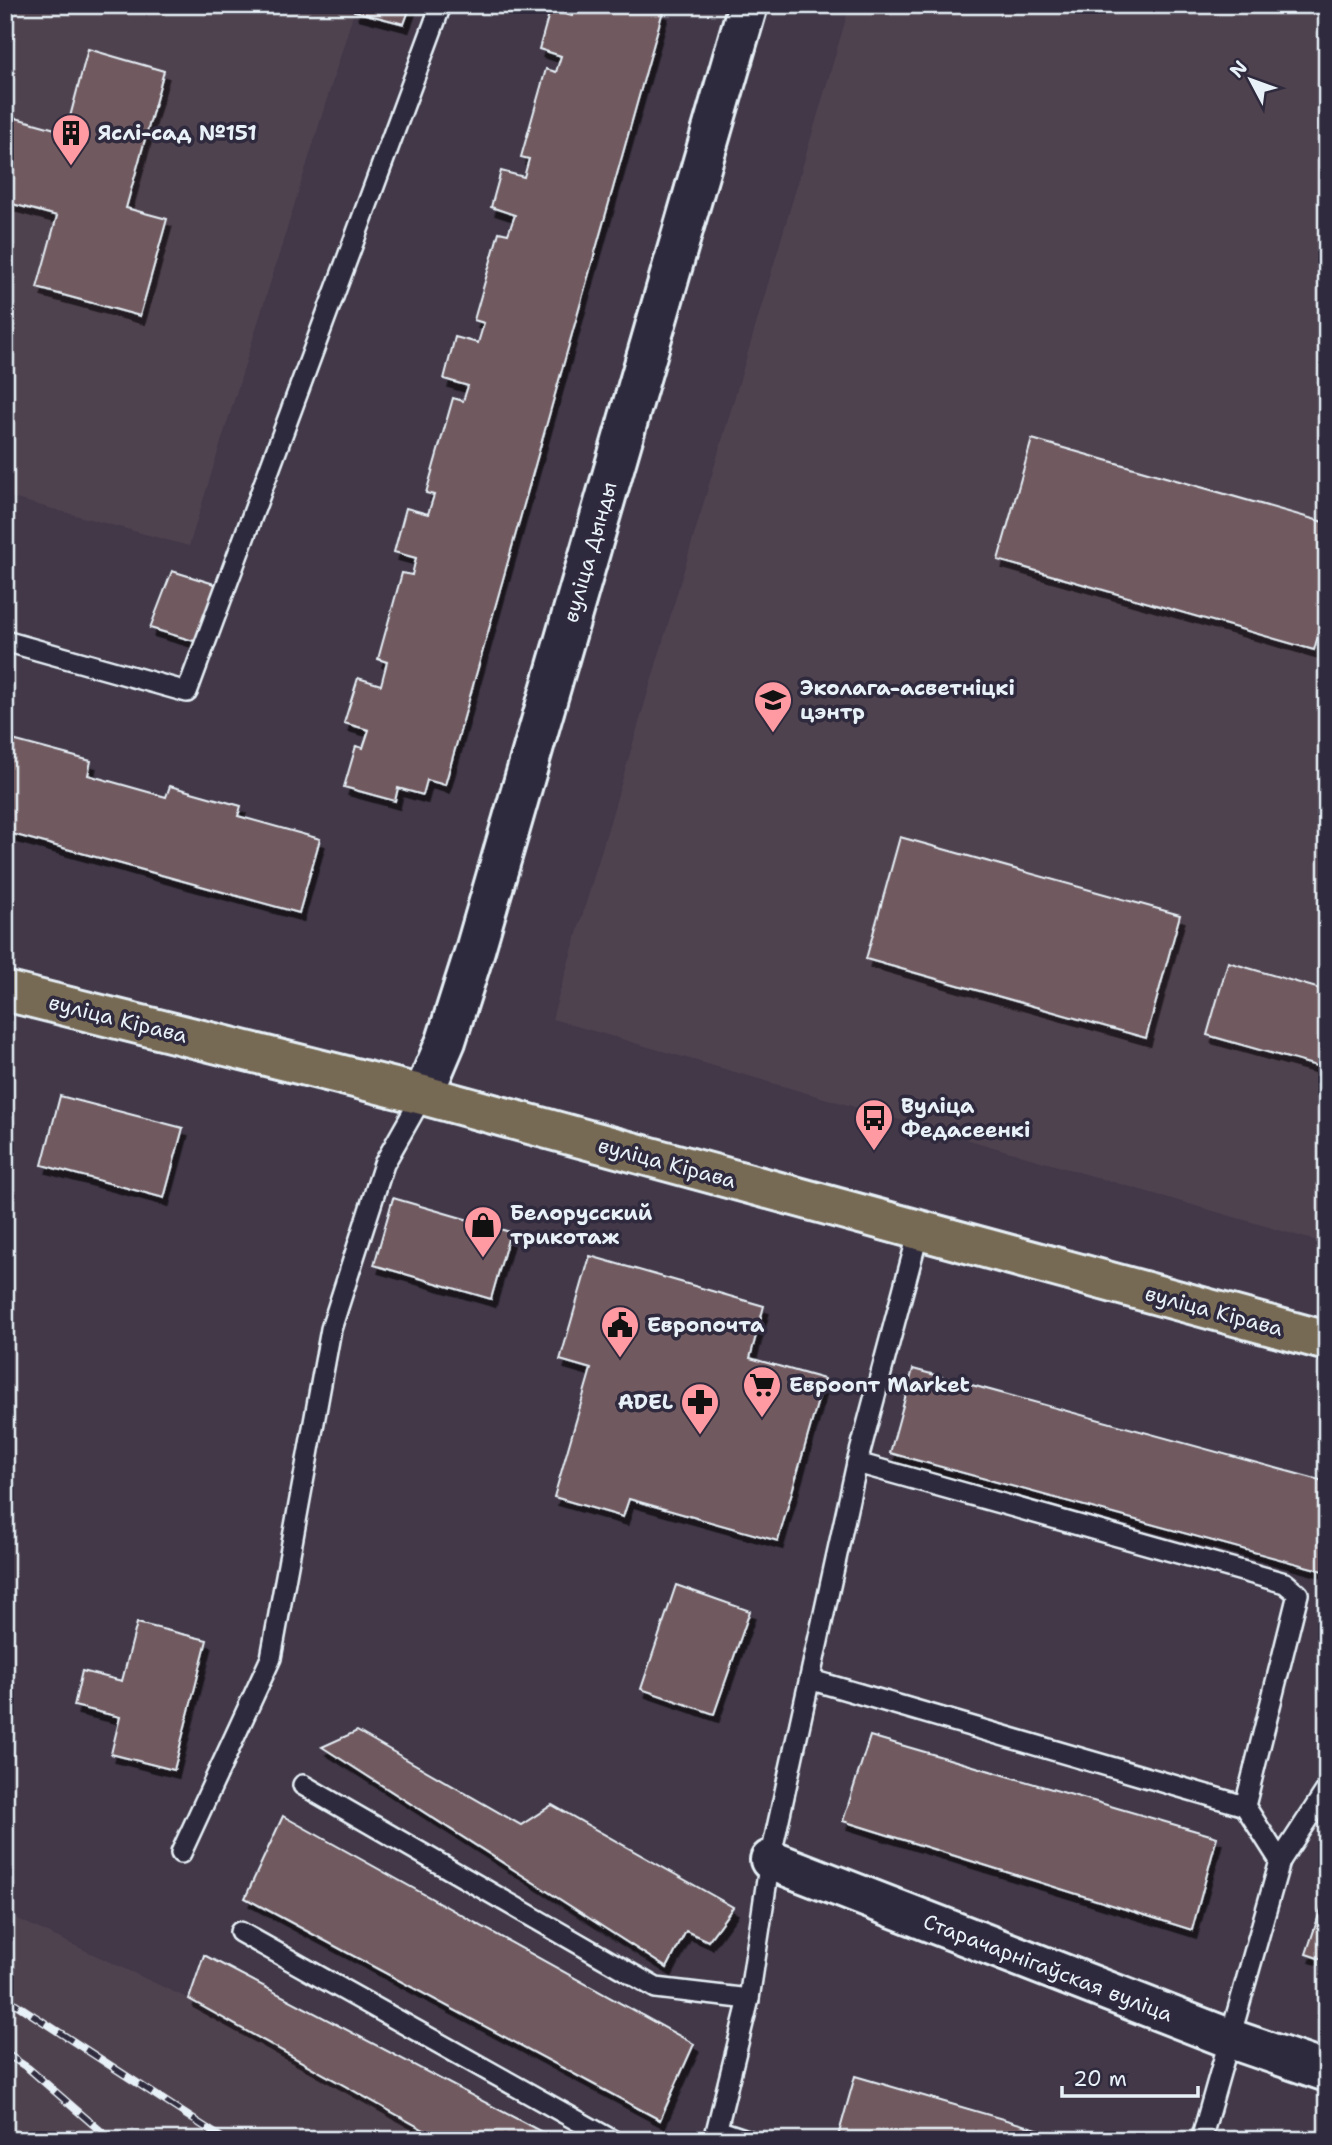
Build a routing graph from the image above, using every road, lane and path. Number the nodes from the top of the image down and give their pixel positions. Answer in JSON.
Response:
{"nodes":[{"id":1,"x":441,"y":5,"type":"edge"},
{"id":2,"x":748,"y":5,"type":"edge"},
{"id":3,"x":5,"y":641,"type":"edge"},
{"id":4,"x":5,"y":991,"type":"edge"},
{"id":5,"x":422,"y":1096,"type":"junction"},
{"id":6,"x":919,"y":1231,"type":"junction"},
{"id":7,"x":1327,"y":1341,"type":"edge"},
{"id":8,"x":857,"y":1463,"type":"junction"},
{"id":9,"x":812,"y":1680,"type":"junction"},
{"id":10,"x":303,"y":1785,"type":"dead end"},
{"id":11,"x":1327,"y":1789,"type":"edge"},
{"id":12,"x":1244,"y":1806,"type":"junction"},
{"id":13,"x":181,"y":1853,"type":"dead end"},
{"id":14,"x":770,"y":1860,"type":"junction"},
{"id":15,"x":1280,"y":1861,"type":"junction"},
{"id":16,"x":240,"y":1932,"type":"dead end"},
{"id":17,"x":749,"y":1999,"type":"junction"},
{"id":18,"x":1231,"y":2039,"type":"junction"},
{"id":19,"x":1327,"y":2072,"type":"edge"},
{"id":20,"x":715,"y":2135,"type":"edge"},
{"id":21,"x":612,"y":2140,"type":"edge"},
{"id":22,"x":747,"y":2140,"type":"edge"},
{"id":23,"x":1201,"y":2140,"type":"edge"}],
"edges":[{"from":1,"to":3,"type":"lane"},
{"from":2,"to":5,"type":"street","name":"вуліца Дынды"},
{"from":4,"to":5,"type":"main road","name":"вуліца Кірава"},
{"from":5,"to":6,"type":"main road","name":"вуліца Кірава"},
{"from":5,"to":13,"type":"lane"},
{"from":6,"to":7,"type":"main road","name":"вуліца Кірава"},
{"from":6,"to":8,"type":"lane"},
{"from":8,"to":9,"type":"lane"},
{"from":8,"to":12,"type":"lane"},
{"from":9,"to":12,"type":"lane"},
{"from":9,"to":14,"type":"lane"},
{"from":10,"to":17,"type":"lane"},
{"from":11,"to":15,"type":"lane"},
{"from":12,"to":15,"type":"lane"},
{"from":14,"to":17,"type":"lane"},
{"from":14,"to":18,"type":"street","name":"Старачарнігаўская вуліца"},
{"from":15,"to":18,"type":"lane"},
{"from":16,"to":21,"type":"lane"},
{"from":17,"to":20,"type":"lane"},
{"from":18,"to":19,"type":"street","name":"Старачарнігаўская вуліца"},
{"from":18,"to":23,"type":"lane"},
{"from":20,"to":22,"type":"lane"}]}
